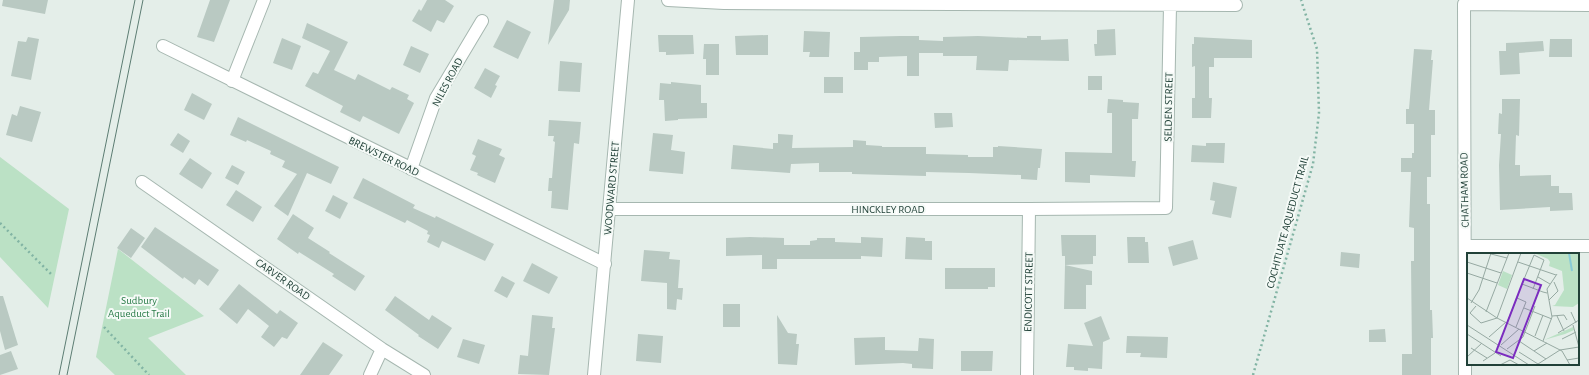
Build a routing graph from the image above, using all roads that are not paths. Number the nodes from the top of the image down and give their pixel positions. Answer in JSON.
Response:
{"nodes":[{"id":1,"x":264,"y":0,"type":"edge"},
{"id":2,"x":628,"y":0,"type":"edge"},
{"id":3,"x":668,"y":0,"type":"edge"},
{"id":4,"x":1236,"y":5,"type":"dead end"},
{"id":5,"x":1589,"y":5,"type":"edge"},
{"id":6,"x":1170,"y":6,"type":"junction"},
{"id":7,"x":482,"y":21,"type":"dead end"},
{"id":8,"x":163,"y":46,"type":"dead end"},
{"id":9,"x":232,"y":81,"type":"junction"},
{"id":10,"x":411,"y":169,"type":"junction"},
{"id":11,"x":142,"y":182,"type":"dead end"},
{"id":12,"x":1166,"y":208,"type":"joint"},
{"id":13,"x":609,"y":209,"type":"junction"},
{"id":14,"x":1029,"y":209,"type":"junction"},
{"id":15,"x":1465,"y":246,"type":"junction"},
{"id":16,"x":1589,"y":246,"type":"edge"},
{"id":17,"x":604,"y":264,"type":"junction"},
{"id":18,"x":382,"y":349,"type":"junction"},
{"id":19,"x":370,"y":375,"type":"edge"},
{"id":20,"x":424,"y":375,"type":"edge"},
{"id":21,"x":594,"y":375,"type":"edge"},
{"id":22,"x":1027,"y":375,"type":"edge"},
{"id":23,"x":1465,"y":375,"type":"edge"}],
"edges":[{"from":1,"to":9,"type":"street"},
{"from":2,"to":13,"type":"street","name":"WOODWARD STREET"},
{"from":3,"to":6,"type":"street"},
{"from":4,"to":6,"type":"street"},
{"from":5,"to":15,"type":"street","name":"CHATHAM ROAD"},
{"from":6,"to":12,"type":"street","name":"SELDEN STREET"},
{"from":7,"to":10,"type":"street","name":"NILES ROAD"},
{"from":8,"to":9,"type":"street","name":"BREWSTER ROAD"},
{"from":9,"to":10,"type":"street","name":"BREWSTER ROAD"},
{"from":10,"to":17,"type":"street","name":"BREWSTER ROAD"},
{"from":11,"to":18,"type":"street","name":"CARVER ROAD"},
{"from":12,"to":14,"type":"street","name":"HINCKLEY ROAD"},
{"from":13,"to":14,"type":"street","name":"HINCKLEY ROAD"},
{"from":13,"to":17,"type":"street","name":"WOODWARD STREET"},
{"from":14,"to":22,"type":"street","name":"ENDICOTT STREET"},
{"from":15,"to":16,"type":"street"},
{"from":15,"to":23,"type":"street","name":"CHATHAM ROAD"},
{"from":17,"to":21,"type":"street","name":"WOODWARD STREET"},
{"from":18,"to":19,"type":"street"},
{"from":18,"to":20,"type":"street","name":"CARVER ROAD"}]}
